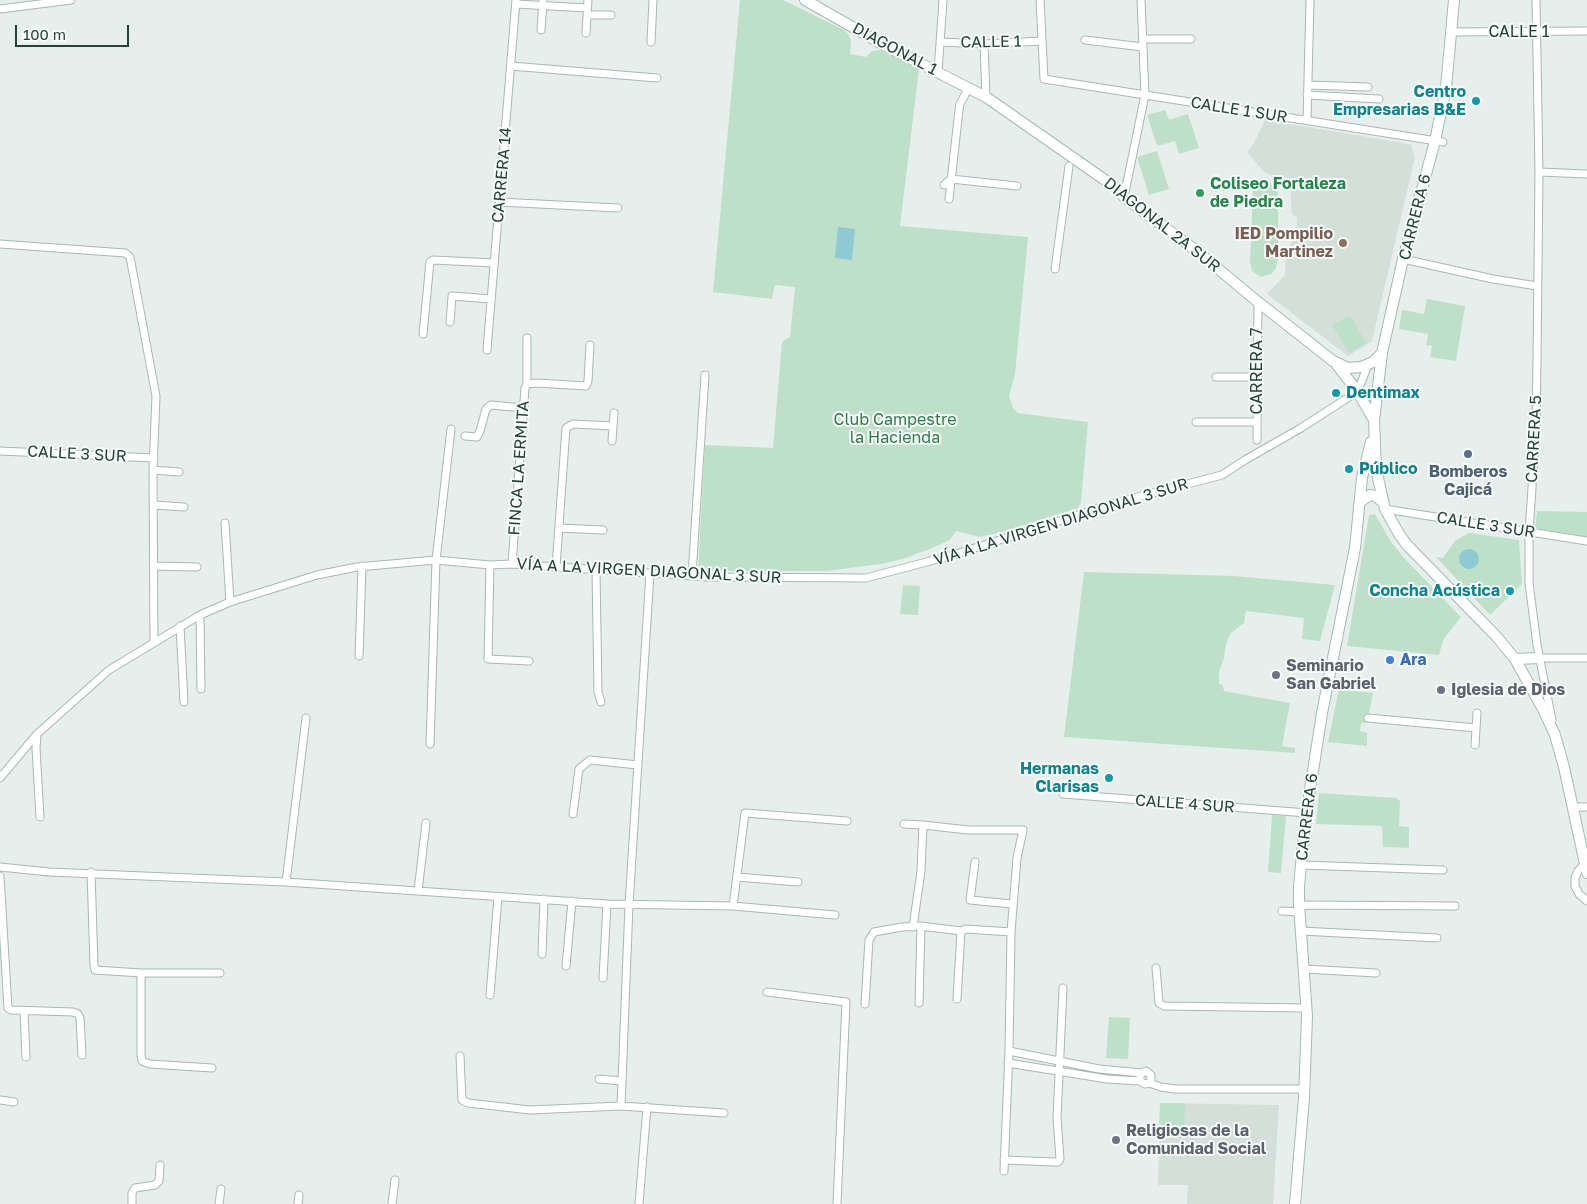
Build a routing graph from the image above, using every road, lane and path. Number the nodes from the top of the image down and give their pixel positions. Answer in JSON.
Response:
{"nodes":[{"id":1,"x":71,"y":0,"type":"edge"},
{"id":2,"x":588,"y":0,"type":"edge"},
{"id":3,"x":653,"y":0,"type":"edge"},
{"id":4,"x":805,"y":0,"type":"edge"},
{"id":5,"x":943,"y":0,"type":"edge"},
{"id":6,"x":1040,"y":0,"type":"edge"},
{"id":7,"x":1141,"y":0,"type":"edge"},
{"id":8,"x":1310,"y":0,"type":"edge"},
{"id":9,"x":1454,"y":0,"type":"edge"},
{"id":10,"x":1536,"y":0,"type":"edge"},
{"id":11,"x":516,"y":2,"type":"edge"},
{"id":12,"x":543,"y":2,"type":"edge"},
{"id":13,"x":15,"y":4,"type":"edge"},
{"id":14,"x":0,"y":9,"type":"edge"},
{"id":15,"x":587,"y":12,"type":"junction"},
{"id":16,"x":611,"y":15,"type":"dead end"},
{"id":17,"x":541,"y":30,"type":"dead end"},
{"id":18,"x":1587,"y":31,"type":"edge"},
{"id":19,"x":1452,"y":32,"type":"junction"},
{"id":20,"x":1537,"y":32,"type":"junction"},
{"id":21,"x":586,"y":33,"type":"dead end"},
{"id":22,"x":1085,"y":40,"type":"dead end"},
{"id":23,"x":1191,"y":40,"type":"dead end"},
{"id":24,"x":1042,"y":41,"type":"junction"},
{"id":25,"x":651,"y":42,"type":"dead end"},
{"id":26,"x":941,"y":42,"type":"junction"},
{"id":27,"x":1143,"y":43,"type":"junction"},
{"id":28,"x":984,"y":44,"type":"junction"},
{"id":29,"x":511,"y":66,"type":"junction"},
{"id":30,"x":938,"y":72,"type":"junction"},
{"id":31,"x":657,"y":78,"type":"dead end"},
{"id":32,"x":1308,"y":85,"type":"junction"},
{"id":33,"x":1368,"y":86,"type":"dead end"},
{"id":34,"x":969,"y":87,"type":"junction"},
{"id":35,"x":1145,"y":95,"type":"junction"},
{"id":36,"x":1307,"y":95,"type":"junction"},
{"id":37,"x":986,"y":96,"type":"junction"},
{"id":38,"x":1379,"y":99,"type":"dead end"},
{"id":39,"x":1307,"y":120,"type":"junction"},
{"id":40,"x":1439,"y":142,"type":"junction"},
{"id":41,"x":1069,"y":166,"type":"dead end"},
{"id":42,"x":1539,"y":172,"type":"junction"},
{"id":43,"x":1587,"y":174,"type":"edge"},
{"id":44,"x":951,"y":179,"type":"junction"},
{"id":45,"x":944,"y":184,"type":"dead end"},
{"id":46,"x":1017,"y":186,"type":"dead end"},
{"id":47,"x":1124,"y":197,"type":"junction"},
{"id":48,"x":949,"y":199,"type":"dead end"},
{"id":49,"x":499,"y":202,"type":"junction"},
{"id":50,"x":618,"y":208,"type":"dead end"},
{"id":51,"x":0,"y":244,"type":"edge"},
{"id":52,"x":1404,"y":260,"type":"junction"},
{"id":53,"x":494,"y":262,"type":"junction"},
{"id":54,"x":1055,"y":269,"type":"dead end"},
{"id":55,"x":1537,"y":286,"type":"junction"},
{"id":56,"x":491,"y":299,"type":"junction"},
{"id":57,"x":1258,"y":302,"type":"junction"},
{"id":58,"x":450,"y":322,"type":"dead end"},
{"id":59,"x":423,"y":334,"type":"dead end"},
{"id":60,"x":528,"y":338,"type":"dead end"},
{"id":61,"x":590,"y":345,"type":"dead end"},
{"id":62,"x":487,"y":350,"type":"dead end"},
{"id":63,"x":1382,"y":353,"type":"junction"},
{"id":64,"x":1332,"y":361,"type":"junction"},
{"id":65,"x":1368,"y":365,"type":"junction"},
{"id":66,"x":705,"y":375,"type":"dead end"},
{"id":67,"x":1216,"y":377,"type":"dead end"},
{"id":68,"x":1258,"y":377,"type":"junction"},
{"id":69,"x":527,"y":384,"type":"junction"},
{"id":70,"x":1357,"y":391,"type":"junction"},
{"id":71,"x":523,"y":408,"type":"junction"},
{"id":72,"x":614,"y":413,"type":"dead end"},
{"id":73,"x":1374,"y":420,"type":"junction"},
{"id":74,"x":1196,"y":422,"type":"dead end"},
{"id":75,"x":1257,"y":422,"type":"junction"},
{"id":76,"x":613,"y":426,"type":"junction"},
{"id":77,"x":451,"y":429,"type":"dead end"},
{"id":78,"x":1374,"y":434,"type":"junction"},
{"id":79,"x":465,"y":436,"type":"dead end"},
{"id":80,"x":1257,"y":440,"type":"dead end"},
{"id":81,"x":612,"y":441,"type":"dead end"},
{"id":82,"x":0,"y":451,"type":"edge"},
{"id":83,"x":154,"y":458,"type":"junction"},
{"id":84,"x":153,"y":470,"type":"junction"},
{"id":85,"x":179,"y":472,"type":"dead end"},
{"id":86,"x":154,"y":505,"type":"junction"},
{"id":87,"x":1360,"y":505,"type":"junction"},
{"id":88,"x":1384,"y":506,"type":"junction"},
{"id":89,"x":184,"y":508,"type":"dead end"},
{"id":90,"x":225,"y":523,"type":"dead end"},
{"id":91,"x":559,"y":528,"type":"junction"},
{"id":92,"x":603,"y":530,"type":"dead end"},
{"id":93,"x":1529,"y":532,"type":"junction"},
{"id":94,"x":1587,"y":542,"type":"edge"},
{"id":95,"x":436,"y":560,"type":"junction"},
{"id":96,"x":512,"y":564,"type":"junction"},
{"id":97,"x":490,"y":565,"type":"junction"},
{"id":98,"x":154,"y":566,"type":"junction"},
{"id":99,"x":362,"y":566,"type":"junction"},
{"id":100,"x":197,"y":567,"type":"dead end"},
{"id":101,"x":556,"y":567,"type":"junction"},
{"id":102,"x":596,"y":570,"type":"junction"},
{"id":103,"x":650,"y":573,"type":"junction"},
{"id":104,"x":692,"y":575,"type":"junction"},
{"id":105,"x":230,"y":602,"type":"junction"},
{"id":106,"x":200,"y":615,"type":"junction"},
{"id":107,"x":180,"y":626,"type":"junction"},
{"id":108,"x":154,"y":642,"type":"junction"},
{"id":109,"x":359,"y":656,"type":"dead end"},
{"id":110,"x":1539,"y":658,"type":"junction"},
{"id":111,"x":1587,"y":658,"type":"edge"},
{"id":112,"x":1514,"y":659,"type":"junction"},
{"id":113,"x":528,"y":661,"type":"dead end"},
{"id":114,"x":201,"y":689,"type":"dead end"},
{"id":115,"x":184,"y":702,"type":"dead end"},
{"id":116,"x":601,"y":702,"type":"dead end"},
{"id":117,"x":1477,"y":713,"type":"dead end"},
{"id":118,"x":306,"y":718,"type":"dead end"},
{"id":119,"x":1368,"y":718,"type":"dead end"},
{"id":120,"x":1476,"y":728,"type":"junction"},
{"id":121,"x":37,"y":734,"type":"junction"},
{"id":122,"x":1555,"y":736,"type":"junction"},
{"id":123,"x":430,"y":744,"type":"dead end"},
{"id":124,"x":1475,"y":745,"type":"dead end"},
{"id":125,"x":638,"y":766,"type":"junction"},
{"id":126,"x":0,"y":778,"type":"edge"},
{"id":127,"x":1063,"y":794,"type":"dead end"},
{"id":128,"x":1573,"y":807,"type":"junction"},
{"id":129,"x":1587,"y":807,"type":"edge"},
{"id":130,"x":1307,"y":813,"type":"junction"},
{"id":131,"x":572,"y":814,"type":"dead end"},
{"id":132,"x":40,"y":817,"type":"dead end"},
{"id":133,"x":847,"y":821,"type":"dead end"},
{"id":134,"x":426,"y":823,"type":"dead end"},
{"id":135,"x":904,"y":824,"type":"dead end"},
{"id":136,"x":923,"y":825,"type":"junction"},
{"id":137,"x":975,"y":862,"type":"dead end"},
{"id":138,"x":1301,"y":865,"type":"junction"},
{"id":139,"x":0,"y":867,"type":"edge"},
{"id":140,"x":1586,"y":868,"type":"edge"},
{"id":141,"x":1443,"y":870,"type":"dead end"},
{"id":142,"x":91,"y":872,"type":"junction"},
{"id":143,"x":0,"y":876,"type":"edge"},
{"id":144,"x":737,"y":877,"type":"junction"},
{"id":145,"x":286,"y":882,"type":"junction"},
{"id":146,"x":798,"y":882,"type":"dead end"},
{"id":147,"x":418,"y":891,"type":"junction"},
{"id":148,"x":498,"y":897,"type":"junction"},
{"id":149,"x":544,"y":899,"type":"junction"},
{"id":150,"x":1587,"y":900,"type":"edge"},
{"id":151,"x":572,"y":901,"type":"junction"},
{"id":152,"x":606,"y":904,"type":"junction"},
{"id":153,"x":1012,"y":904,"type":"junction"},
{"id":154,"x":629,"y":905,"type":"junction"},
{"id":155,"x":733,"y":906,"type":"junction"},
{"id":156,"x":1455,"y":906,"type":"dead end"},
{"id":157,"x":1299,"y":909,"type":"junction"},
{"id":158,"x":1282,"y":912,"type":"dead end"},
{"id":159,"x":835,"y":915,"type":"dead end"},
{"id":160,"x":918,"y":927,"type":"junction"},
{"id":161,"x":961,"y":931,"type":"junction"},
{"id":162,"x":1301,"y":931,"type":"junction"},
{"id":163,"x":1011,"y":932,"type":"junction"},
{"id":164,"x":1437,"y":938,"type":"dead end"},
{"id":165,"x":542,"y":954,"type":"dead end"},
{"id":166,"x":566,"y":966,"type":"dead end"},
{"id":167,"x":1156,"y":968,"type":"dead end"},
{"id":168,"x":1304,"y":969,"type":"junction"},
{"id":169,"x":141,"y":973,"type":"junction"},
{"id":170,"x":220,"y":973,"type":"dead end"},
{"id":171,"x":1376,"y":974,"type":"dead end"},
{"id":172,"x":603,"y":978,"type":"dead end"},
{"id":173,"x":1063,"y":988,"type":"dead end"},
{"id":174,"x":767,"y":992,"type":"dead end"},
{"id":175,"x":490,"y":995,"type":"dead end"},
{"id":176,"x":957,"y":1000,"type":"dead end"},
{"id":177,"x":919,"y":1003,"type":"dead end"},
{"id":178,"x":865,"y":1004,"type":"dead end"},
{"id":179,"x":1307,"y":1008,"type":"junction"},
{"id":180,"x":24,"y":1011,"type":"junction"},
{"id":181,"x":1009,"y":1051,"type":"junction"},
{"id":182,"x":1021,"y":1054,"type":"junction"},
{"id":183,"x":82,"y":1055,"type":"dead end"},
{"id":184,"x":460,"y":1056,"type":"dead end"},
{"id":185,"x":26,"y":1057,"type":"dead end"},
{"id":186,"x":1060,"y":1061,"type":"junction"},
{"id":187,"x":1008,"y":1063,"type":"junction"},
{"id":188,"x":1020,"y":1066,"type":"junction"},
{"id":189,"x":1081,"y":1066,"type":"junction"},
{"id":190,"x":212,"y":1068,"type":"dead end"},
{"id":191,"x":1060,"y":1071,"type":"junction"},
{"id":192,"x":1121,"y":1071,"type":"junction"},
{"id":193,"x":1142,"y":1073,"type":"junction"},
{"id":194,"x":1080,"y":1075,"type":"junction"},
{"id":195,"x":599,"y":1079,"type":"dead end"},
{"id":196,"x":622,"y":1080,"type":"junction"},
{"id":197,"x":1120,"y":1080,"type":"junction"},
{"id":198,"x":1140,"y":1081,"type":"junction"},
{"id":199,"x":1150,"y":1083,"type":"junction"},
{"id":200,"x":1304,"y":1089,"type":"junction"},
{"id":201,"x":0,"y":1100,"type":"edge"},
{"id":202,"x":14,"y":1102,"type":"dead end"},
{"id":203,"x":621,"y":1106,"type":"junction"},
{"id":204,"x":647,"y":1107,"type":"junction"},
{"id":205,"x":724,"y":1113,"type":"dead end"},
{"id":206,"x":1004,"y":1160,"type":"junction"},
{"id":207,"x":160,"y":1165,"type":"dead end"},
{"id":208,"x":1004,"y":1171,"type":"dead end"},
{"id":209,"x":395,"y":1180,"type":"dead end"},
{"id":210,"x":221,"y":1190,"type":"dead end"},
{"id":211,"x":299,"y":1195,"type":"dead end"},
{"id":212,"x":132,"y":1204,"type":"edge"},
{"id":213,"x":220,"y":1204,"type":"edge"},
{"id":214,"x":298,"y":1204,"type":"edge"},
{"id":215,"x":392,"y":1204,"type":"edge"},
{"id":216,"x":640,"y":1204,"type":"edge"},
{"id":217,"x":837,"y":1204,"type":"edge"},
{"id":218,"x":1295,"y":1204,"type":"edge"}],
"edges":[{"from":1,"to":13,"type":"street"},
{"from":2,"to":15,"type":"street"},
{"from":3,"to":25,"type":"street"},
{"from":4,"to":30,"type":"main road","name":"DIAGONAL 1"},
{"from":5,"to":26,"type":"street"},
{"from":6,"to":24,"type":"street"},
{"from":7,"to":27,"type":"street"},
{"from":8,"to":32,"type":"street"},
{"from":9,"to":19,"type":"main road","name":"CARRERA 6"},
{"from":10,"to":20,"type":"street","name":"CARRERA 5"},
{"from":11,"to":12,"type":"street"},
{"from":11,"to":29,"type":"street","name":"CARRERA 14"},
{"from":12,"to":15,"type":"street"},
{"from":12,"to":17,"type":"street"},
{"from":13,"to":14,"type":"street"},
{"from":15,"to":16,"type":"street"},
{"from":15,"to":21,"type":"street"},
{"from":18,"to":20,"type":"street","name":"CALLE 1"},
{"from":19,"to":20,"type":"street","name":"CALLE 1"},
{"from":19,"to":40,"type":"main road","name":"CARRERA 6"},
{"from":20,"to":42,"type":"street","name":"CARRERA 5"},
{"from":22,"to":27,"type":"street"},
{"from":23,"to":27,"type":"street"},
{"from":24,"to":28,"type":"street","name":"CALLE 1"},
{"from":24,"to":35,"type":"street","name":"CALLE 1 SUR"},
{"from":26,"to":28,"type":"street","name":"CALLE 1"},
{"from":26,"to":30,"type":"street"},
{"from":27,"to":35,"type":"street"},
{"from":28,"to":37,"type":"street"},
{"from":29,"to":31,"type":"street"},
{"from":29,"to":49,"type":"street","name":"CARRERA 14"},
{"from":30,"to":34,"type":"main road","name":"DIAGONAL 1"},
{"from":32,"to":33,"type":"street"},
{"from":32,"to":36,"type":"street"},
{"from":34,"to":37,"type":"main road","name":"DIAGONAL 1"},
{"from":34,"to":44,"type":"street"},
{"from":35,"to":39,"type":"street","name":"CALLE 1 SUR"},
{"from":35,"to":47,"type":"street"},
{"from":36,"to":38,"type":"street"},
{"from":36,"to":39,"type":"street"},
{"from":37,"to":47,"type":"main road","name":"DIAGONAL 2A SUR"},
{"from":39,"to":40,"type":"street","name":"CALLE 1 SUR"},
{"from":40,"to":52,"type":"main road","name":"CARRERA 6"},
{"from":41,"to":54,"type":"street"},
{"from":42,"to":43,"type":"street"},
{"from":42,"to":55,"type":"street","name":"CARRERA 5"},
{"from":44,"to":45,"type":"street"},
{"from":44,"to":46,"type":"street"},
{"from":44,"to":48,"type":"street"},
{"from":47,"to":57,"type":"main road","name":"DIAGONAL 2A SUR"},
{"from":49,"to":50,"type":"street"},
{"from":49,"to":53,"type":"street","name":"CARRERA 14"},
{"from":51,"to":83,"type":"street"},
{"from":52,"to":55,"type":"street"},
{"from":52,"to":63,"type":"main road","name":"CARRERA 6"},
{"from":53,"to":56,"type":"street","name":"CARRERA 14"},
{"from":53,"to":59,"type":"street"},
{"from":55,"to":93,"type":"street","name":"CARRERA 5"},
{"from":56,"to":58,"type":"street"},
{"from":56,"to":62,"type":"street","name":"CARRERA 14"},
{"from":57,"to":64,"type":"main road","name":"DIAGONAL 2A SUR"},
{"from":57,"to":68,"type":"street","name":"CARRERA 7"},
{"from":60,"to":69,"type":"street"},
{"from":61,"to":69,"type":"street","name":"FINCA LA ERMITA"},
{"from":63,"to":65,"type":"main road"},
{"from":63,"to":73,"type":"main road","name":"CARRERA 6"},
{"from":64,"to":65,"type":"main road"},
{"from":64,"to":70,"type":"main road"},
{"from":65,"to":70,"type":"street"},
{"from":66,"to":104,"type":"street"},
{"from":67,"to":68,"type":"street"},
{"from":68,"to":75,"type":"street","name":"CARRERA 7"},
{"from":69,"to":71,"type":"street","name":"FINCA LA ERMITA"},
{"from":70,"to":73,"type":"main road"},
{"from":70,"to":104,"type":"street","name":"VÍA A LA VIRGEN DIAGONAL 3 SUR"},
{"from":71,"to":79,"type":"street"},
{"from":71,"to":96,"type":"street","name":"FINCA LA ERMITA"},
{"from":72,"to":76,"type":"street"},
{"from":73,"to":78,"type":"main road","name":"CARRERA 6"},
{"from":74,"to":75,"type":"street"},
{"from":75,"to":80,"type":"street","name":"CARRERA 7"},
{"from":76,"to":81,"type":"street"},
{"from":76,"to":91,"type":"street"},
{"from":77,"to":95,"type":"street"},
{"from":78,"to":87,"type":"main road","name":"CARRERA 6"},
{"from":78,"to":88,"type":"main road","name":"CARRERA 6"},
{"from":82,"to":83,"type":"street","name":"CALLE 3 SUR"},
{"from":83,"to":84,"type":"street"},
{"from":84,"to":85,"type":"street"},
{"from":84,"to":86,"type":"street"},
{"from":86,"to":89,"type":"street"},
{"from":86,"to":98,"type":"street"},
{"from":87,"to":88,"type":"main road"},
{"from":87,"to":130,"type":"main road","name":"CARRERA 6"},
{"from":88,"to":93,"type":"street","name":"CALLE 3 SUR"},
{"from":88,"to":112,"type":"main road","name":"CARRERA 6"},
{"from":90,"to":105,"type":"street"},
{"from":91,"to":92,"type":"street"},
{"from":91,"to":101,"type":"street"},
{"from":93,"to":94,"type":"street","name":"CALLE 3 SUR"},
{"from":93,"to":110,"type":"street","name":"CARRERA 5"},
{"from":95,"to":97,"type":"street","name":"VÍA A LA VIRGEN DIAGONAL 3 SUR"},
{"from":95,"to":99,"type":"street","name":"VÍA A LA VIRGEN DIAGONAL 3 SUR"},
{"from":95,"to":123,"type":"street"},
{"from":96,"to":97,"type":"street","name":"VÍA A LA VIRGEN DIAGONAL 3 SUR"},
{"from":96,"to":101,"type":"street","name":"VÍA A LA VIRGEN DIAGONAL 3 SUR"},
{"from":97,"to":113,"type":"street"},
{"from":98,"to":100,"type":"street"},
{"from":98,"to":108,"type":"street"},
{"from":99,"to":105,"type":"street","name":"VÍA A LA VIRGEN DIAGONAL 3 SUR"},
{"from":99,"to":109,"type":"street"},
{"from":101,"to":102,"type":"street","name":"VÍA A LA VIRGEN DIAGONAL 3 SUR"},
{"from":102,"to":103,"type":"street","name":"VÍA A LA VIRGEN DIAGONAL 3 SUR"},
{"from":102,"to":116,"type":"street"},
{"from":103,"to":104,"type":"street","name":"VÍA A LA VIRGEN DIAGONAL 3 SUR"},
{"from":103,"to":125,"type":"street"},
{"from":105,"to":106,"type":"street","name":"VÍA A LA VIRGEN DIAGONAL 3 SUR"},
{"from":106,"to":107,"type":"street","name":"VÍA A LA VIRGEN DIAGONAL 3 SUR"},
{"from":106,"to":114,"type":"street"},
{"from":107,"to":108,"type":"street","name":"VÍA A LA VIRGEN DIAGONAL 3 SUR"},
{"from":107,"to":115,"type":"street"},
{"from":108,"to":121,"type":"street","name":"VÍA A LA VIRGEN DIAGONAL 3 SUR"},
{"from":110,"to":111,"type":"street"},
{"from":110,"to":112,"type":"main road"},
{"from":110,"to":122,"type":"street","name":"CARRERA 5"},
{"from":112,"to":122,"type":"main road","name":"CARRERA 6"},
{"from":117,"to":120,"type":"street"},
{"from":118,"to":145,"type":"street"},
{"from":119,"to":120,"type":"street"},
{"from":120,"to":124,"type":"street"},
{"from":121,"to":126,"type":"street","name":"VÍA A LA VIRGEN DIAGONAL 3 SUR"},
{"from":121,"to":132,"type":"street"},
{"from":122,"to":128,"type":"main road","name":"CARRERA 5"},
{"from":125,"to":131,"type":"street"},
{"from":125,"to":154,"type":"street"},
{"from":127,"to":130,"type":"street","name":"CALLE 4 SUR"},
{"from":128,"to":129,"type":"street"},
{"from":128,"to":140,"type":"main road","name":"CARRERA 5"},
{"from":130,"to":138,"type":"main road","name":"CARRERA 6"},
{"from":133,"to":144,"type":"street"},
{"from":134,"to":147,"type":"street"},
{"from":135,"to":136,"type":"street"},
{"from":136,"to":153,"type":"street"},
{"from":136,"to":160,"type":"street"},
{"from":137,"to":153,"type":"street"},
{"from":138,"to":141,"type":"street"},
{"from":138,"to":157,"type":"main road","name":"CARRERA 6"},
{"from":139,"to":142,"type":"street"},
{"from":140,"to":150,"type":"street"},
{"from":142,"to":145,"type":"street"},
{"from":142,"to":169,"type":"street"},
{"from":143,"to":180,"type":"street"},
{"from":144,"to":146,"type":"street"},
{"from":144,"to":155,"type":"street"},
{"from":145,"to":147,"type":"street"},
{"from":147,"to":148,"type":"street"},
{"from":148,"to":149,"type":"street"},
{"from":148,"to":175,"type":"street"},
{"from":149,"to":151,"type":"street"},
{"from":149,"to":165,"type":"street"},
{"from":151,"to":152,"type":"street"},
{"from":151,"to":166,"type":"street"},
{"from":152,"to":154,"type":"street"},
{"from":152,"to":172,"type":"street"},
{"from":153,"to":163,"type":"street"},
{"from":154,"to":155,"type":"street"},
{"from":154,"to":196,"type":"street"},
{"from":155,"to":159,"type":"street"},
{"from":156,"to":157,"type":"street"},
{"from":157,"to":158,"type":"street"},
{"from":157,"to":162,"type":"main road","name":"CARRERA 6"},
{"from":160,"to":161,"type":"street"},
{"from":160,"to":177,"type":"street"},
{"from":160,"to":178,"type":"street"},
{"from":161,"to":163,"type":"street"},
{"from":161,"to":176,"type":"street"},
{"from":162,"to":164,"type":"street"},
{"from":162,"to":168,"type":"main road","name":"CARRERA 6"},
{"from":163,"to":181,"type":"street"},
{"from":167,"to":179,"type":"street"},
{"from":168,"to":171,"type":"street"},
{"from":168,"to":179,"type":"main road","name":"CARRERA 6"},
{"from":169,"to":170,"type":"street"},
{"from":169,"to":190,"type":"street"},
{"from":173,"to":186,"type":"street"},
{"from":174,"to":217,"type":"street"},
{"from":179,"to":200,"type":"main road","name":"CARRERA 6"},
{"from":180,"to":183,"type":"street"},
{"from":180,"to":185,"type":"street"},
{"from":181,"to":182,"type":"street"},
{"from":181,"to":187,"type":"street"},
{"from":182,"to":186,"type":"street"},
{"from":182,"to":188,"type":"street"},
{"from":184,"to":203,"type":"street"},
{"from":186,"to":189,"type":"street"},
{"from":186,"to":191,"type":"street"},
{"from":187,"to":188,"type":"street"},
{"from":187,"to":206,"type":"street"},
{"from":188,"to":191,"type":"street"},
{"from":189,"to":192,"type":"street"},
{"from":189,"to":194,"type":"street"},
{"from":191,"to":194,"type":"street"},
{"from":191,"to":206,"type":"street"},
{"from":192,"to":193,"type":"street"},
{"from":192,"to":197,"type":"street"},
{"from":193,"to":198,"type":"street"},
{"from":193,"to":199,"type":"street"},
{"from":194,"to":197,"type":"street"},
{"from":195,"to":196,"type":"street"},
{"from":196,"to":203,"type":"street"},
{"from":197,"to":198,"type":"street"},
{"from":198,"to":199,"type":"street"},
{"from":199,"to":200,"type":"street"},
{"from":200,"to":218,"type":"main road","name":"CARRERA 6"},
{"from":201,"to":202,"type":"street"},
{"from":203,"to":204,"type":"street"},
{"from":204,"to":205,"type":"street"},
{"from":204,"to":216,"type":"street"},
{"from":206,"to":208,"type":"street"},
{"from":207,"to":212,"type":"street"},
{"from":209,"to":215,"type":"street"},
{"from":210,"to":213,"type":"street"},
{"from":211,"to":214,"type":"street"}]}
